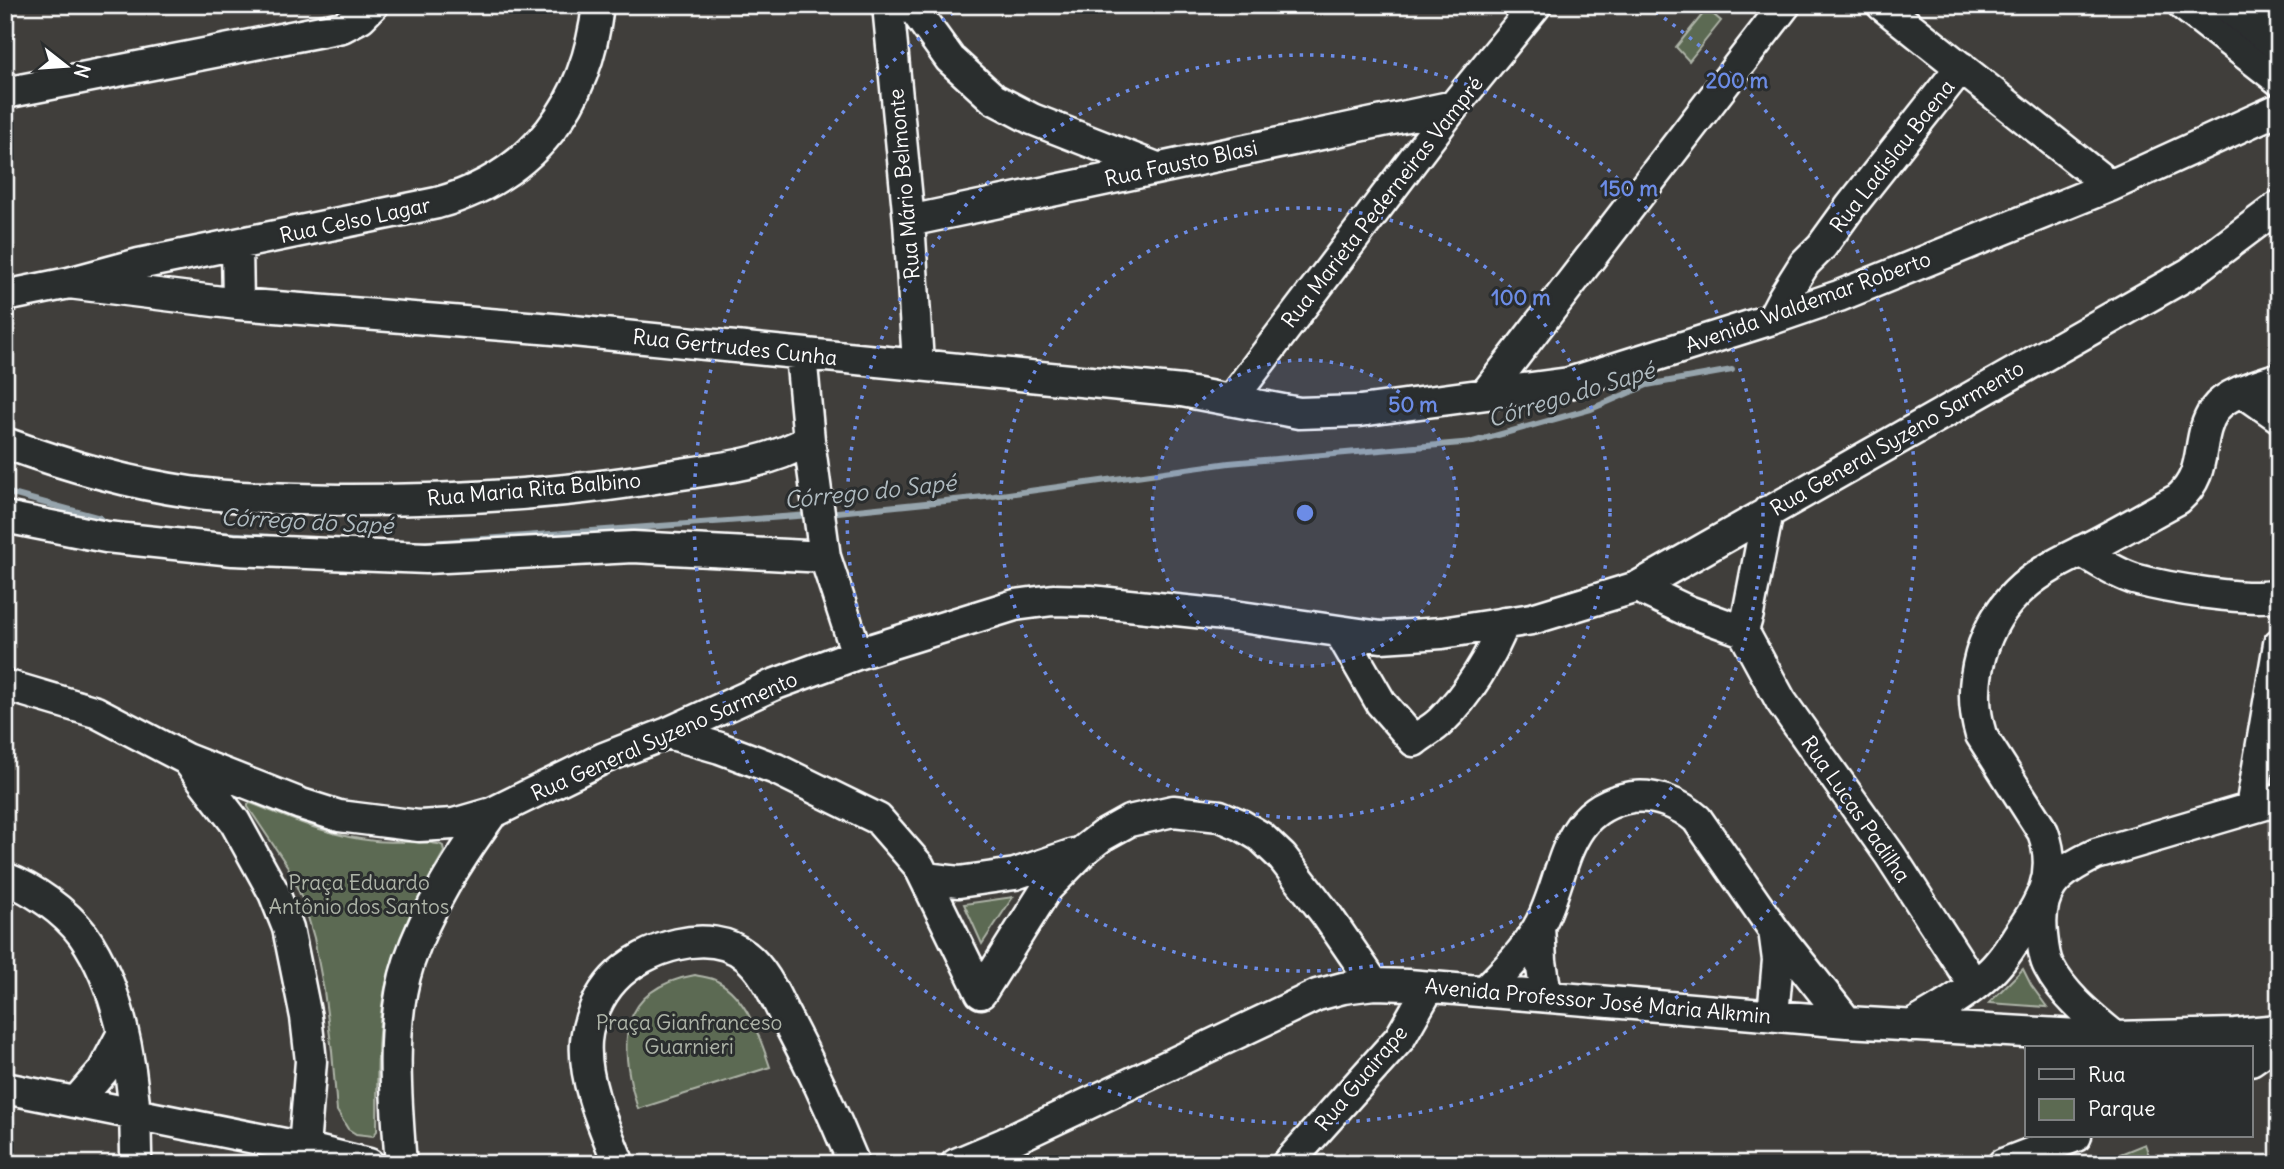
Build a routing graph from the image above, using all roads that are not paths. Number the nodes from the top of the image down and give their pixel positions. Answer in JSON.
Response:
{"nodes":[{"id":1,"x":373,"y":5,"type":"edge"},
{"id":2,"x":598,"y":5,"type":"edge"},
{"id":3,"x":888,"y":5,"type":"edge"},
{"id":4,"x":911,"y":5,"type":"edge"},
{"id":5,"x":1536,"y":5,"type":"edge"},
{"id":6,"x":1785,"y":5,"type":"edge"},
{"id":7,"x":1882,"y":5,"type":"edge"},
{"id":8,"x":2183,"y":5,"type":"edge"},
{"id":9,"x":2231,"y":5,"type":"edge"},
{"id":10,"x":2279,"y":42,"type":"edge"},
{"id":11,"x":1961,"y":67,"type":"junction"},
{"id":12,"x":2279,"y":80,"type":"edge"},
{"id":13,"x":5,"y":93,"type":"edge"},
{"id":14,"x":1454,"y":106,"type":"junction"},
{"id":15,"x":2279,"y":109,"type":"edge"},
{"id":16,"x":1157,"y":168,"type":"junction"},
{"id":17,"x":2110,"y":186,"type":"junction"},
{"id":18,"x":2275,"y":209,"type":"edge"},
{"id":19,"x":909,"y":221,"type":"junction"},
{"id":20,"x":237,"y":245,"type":"junction"},
{"id":21,"x":1822,"y":246,"type":"junction"},
{"id":22,"x":69,"y":283,"type":"junction"},
{"id":23,"x":5,"y":296,"type":"edge"},
{"id":24,"x":1839,"y":296,"type":"junction"},
{"id":25,"x":238,"y":304,"type":"junction"},
{"id":26,"x":1772,"y":319,"type":"junction"},
{"id":27,"x":801,"y":355,"type":"junction"},
{"id":28,"x":918,"y":363,"type":"junction"},
{"id":29,"x":2279,"y":378,"type":"edge"},
{"id":30,"x":2242,"y":391,"type":"junction"},
{"id":31,"x":1487,"y":392,"type":"junction"},
{"id":32,"x":1231,"y":400,"type":"junction"},
{"id":33,"x":2279,"y":417,"type":"edge"},
{"id":34,"x":809,"y":440,"type":"junction"},
{"id":35,"x":5,"y":443,"type":"edge"},
{"id":36,"x":1768,"y":511,"type":"junction"},
{"id":37,"x":5,"y":517,"type":"edge"},
{"id":38,"x":823,"y":548,"type":"junction"},
{"id":39,"x":2081,"y":551,"type":"junction"},
{"id":40,"x":1637,"y":587,"type":"junction"},
{"id":41,"x":2279,"y":595,"type":"edge"},
{"id":42,"x":1504,"y":623,"type":"junction"},
{"id":43,"x":1743,"y":631,"type":"junction"},
{"id":44,"x":1340,"y":632,"type":"junction"},
{"id":45,"x":2279,"y":644,"type":"edge"},
{"id":46,"x":858,"y":654,"type":"junction"},
{"id":47,"x":5,"y":685,"type":"edge"},
{"id":48,"x":668,"y":733,"type":"junction"},
{"id":49,"x":186,"y":759,"type":"junction"},
{"id":50,"x":2265,"y":804,"type":"edge"},
{"id":51,"x":492,"y":813,"type":"junction"},
{"id":52,"x":1084,"y":850,"type":"junction"},
{"id":53,"x":5,"y":878,"type":"edge"},
{"id":54,"x":925,"y":878,"type":"junction"},
{"id":55,"x":2042,"y":900,"type":"junction"},
{"id":56,"x":1326,"y":914,"type":"junction"},
{"id":57,"x":1539,"y":926,"type":"junction"},
{"id":58,"x":1774,"y":930,"type":"junction"},
{"id":59,"x":1374,"y":984,"type":"junction"},
{"id":60,"x":1974,"y":985,"type":"junction"},
{"id":61,"x":1429,"y":987,"type":"junction"},
{"id":62,"x":1336,"y":989,"type":"junction"},
{"id":63,"x":1486,"y":990,"type":"junction"},
{"id":64,"x":1546,"y":995,"type":"junction"},
{"id":65,"x":1773,"y":1015,"type":"junction"},
{"id":66,"x":1847,"y":1022,"type":"junction"},
{"id":67,"x":1911,"y":1026,"type":"junction"},
{"id":68,"x":2278,"y":1030,"type":"edge"},
{"id":69,"x":123,"y":1033,"type":"junction"},
{"id":70,"x":2115,"y":1037,"type":"junction"},
{"id":71,"x":2252,"y":1059,"type":"edge"},
{"id":72,"x":5,"y":1088,"type":"edge"},
{"id":73,"x":76,"y":1102,"type":"junction"},
{"id":74,"x":135,"y":1114,"type":"junction"},
{"id":75,"x":2071,"y":1138,"type":"edge"},
{"id":76,"x":304,"y":1148,"type":"junction"},
{"id":77,"x":136,"y":1164,"type":"edge"},
{"id":78,"x":369,"y":1164,"type":"edge"},
{"id":79,"x":401,"y":1164,"type":"edge"},
{"id":80,"x":619,"y":1164,"type":"edge"},
{"id":81,"x":854,"y":1164,"type":"edge"},
{"id":82,"x":956,"y":1164,"type":"edge"},
{"id":83,"x":1287,"y":1164,"type":"edge"},
{"id":84,"x":2003,"y":1164,"type":"edge"}],
"edges":[{"from":1,"to":13,"type":"street"},
{"from":2,"to":20,"type":"street","name":"Rua Celso Lagar"},
{"from":3,"to":19,"type":"street","name":"Rua Mário Belmonte"},
{"from":4,"to":16,"type":"street"},
{"from":5,"to":14,"type":"street","name":"Rua Marieta Pederneiras Vampré"},
{"from":6,"to":31,"type":"street"},
{"from":7,"to":11,"type":"street"},
{"from":8,"to":12,"type":"street"},
{"from":9,"to":10,"type":"main road"},
{"from":11,"to":17,"type":"street"},
{"from":11,"to":21,"type":"street","name":"Rua Ladislau Baena"},
{"from":14,"to":16,"type":"street","name":"Rua Fausto Blasi"},
{"from":14,"to":32,"type":"street","name":"Rua Marieta Pederneiras Vampré"},
{"from":15,"to":17,"type":"street","name":"Avenida Waldemar Roberto"},
{"from":16,"to":19,"type":"street","name":"Rua Fausto Blasi"},
{"from":17,"to":24,"type":"street","name":"Avenida Waldemar Roberto"},
{"from":18,"to":36,"type":"street","name":"Rua General Syzeno Sarmento"},
{"from":19,"to":28,"type":"street","name":"Rua Mário Belmonte"},
{"from":20,"to":22,"type":"street","name":"Rua Celso Lagar"},
{"from":20,"to":25,"type":"street"},
{"from":21,"to":24,"type":"street","name":"Rua Ladislau Baena"},
{"from":21,"to":26,"type":"street","name":"Rua Ladislau Baena"},
{"from":22,"to":23,"type":"street","name":"Rua Celso Lagar"},
{"from":22,"to":25,"type":"street","name":"Rua Gertrudes Cunha"},
{"from":24,"to":26,"type":"street","name":"Avenida Waldemar Roberto"},
{"from":25,"to":27,"type":"street","name":"Rua Gertrudes Cunha"},
{"from":26,"to":31,"type":"street","name":"Avenida Waldemar Roberto"},
{"from":27,"to":28,"type":"street","name":"Rua Gertrudes Cunha"},
{"from":27,"to":34,"type":"street"},
{"from":28,"to":32,"type":"street","name":"Rua Gertrudes Cunha"},
{"from":29,"to":30,"type":"street"},
{"from":30,"to":33,"type":"street"},
{"from":30,"to":39,"type":"street"},
{"from":31,"to":32,"type":"street","name":"Avenida Waldemar Roberto"},
{"from":34,"to":35,"type":"street","name":"Rua Maria Rita Balbino"},
{"from":34,"to":38,"type":"street"},
{"from":36,"to":40,"type":"street","name":"Rua General Syzeno Sarmento"},
{"from":36,"to":43,"type":"street"},
{"from":37,"to":38,"type":"street"},
{"from":38,"to":46,"type":"street"},
{"from":39,"to":41,"type":"street"},
{"from":39,"to":55,"type":"street"},
{"from":40,"to":42,"type":"street","name":"Rua General Syzeno Sarmento"},
{"from":40,"to":43,"type":"street"},
{"from":42,"to":44,"type":"street","name":"Rua General Syzeno Sarmento"},
{"from":42,"to":44,"type":"street"},
{"from":43,"to":60,"type":"street","name":"Rua Lucas Padilha"},
{"from":44,"to":46,"type":"street","name":"Rua General Syzeno Sarmento"},
{"from":45,"to":50,"type":"street"},
{"from":46,"to":48,"type":"street","name":"Rua General Syzeno Sarmento"},
{"from":47,"to":49,"type":"street","name":"Rua General Syzeno Sarmento"},
{"from":48,"to":51,"type":"street","name":"Rua General Syzeno Sarmento"},
{"from":48,"to":54,"type":"street"},
{"from":49,"to":51,"type":"street","name":"Rua General Syzeno Sarmento"},
{"from":49,"to":76,"type":"street"},
{"from":50,"to":55,"type":"street"},
{"from":51,"to":79,"type":"street"},
{"from":52,"to":54,"type":"street"},
{"from":52,"to":54,"type":"street"},
{"from":52,"to":56,"type":"street"},
{"from":53,"to":69,"type":"street"},
{"from":55,"to":60,"type":"street"},
{"from":55,"to":70,"type":"street"},
{"from":56,"to":59,"type":"street"},
{"from":56,"to":62,"type":"street"},
{"from":57,"to":58,"type":"street"},
{"from":57,"to":63,"type":"street"},
{"from":57,"to":64,"type":"street"},
{"from":58,"to":65,"type":"street"},
{"from":58,"to":66,"type":"street"},
{"from":59,"to":61,"type":"street","name":"Avenida Professor José Maria Alkmin"},
{"from":59,"to":62,"type":"street","name":"Avenida Professor José Maria Alkmin"},
{"from":60,"to":67,"type":"street"},
{"from":61,"to":63,"type":"street","name":"Avenida Professor José Maria Alkmin"},
{"from":61,"to":83,"type":"street","name":"Rua Guairape"},
{"from":62,"to":82,"type":"street","name":"Avenida Professor José Maria Alkmin"},
{"from":63,"to":64,"type":"street","name":"Avenida Professor José Maria Alkmin"},
{"from":64,"to":65,"type":"street","name":"Avenida Professor José Maria Alkmin"},
{"from":65,"to":66,"type":"street","name":"Avenida Professor José Maria Alkmin"},
{"from":66,"to":67,"type":"street","name":"Avenida Professor José Maria Alkmin"},
{"from":67,"to":70,"type":"street","name":"Avenida Professor José Maria Alkmin"},
{"from":68,"to":70,"type":"street","name":"Avenida Professor José Maria Alkmin"},
{"from":68,"to":71,"type":"street"},
{"from":69,"to":73,"type":"street"},
{"from":69,"to":74,"type":"street"},
{"from":72,"to":73,"type":"street"},
{"from":73,"to":74,"type":"street"},
{"from":74,"to":76,"type":"street"},
{"from":74,"to":77,"type":"street"},
{"from":75,"to":84,"type":"street"},
{"from":76,"to":78,"type":"street"},
{"from":80,"to":81,"type":"street"}]}
